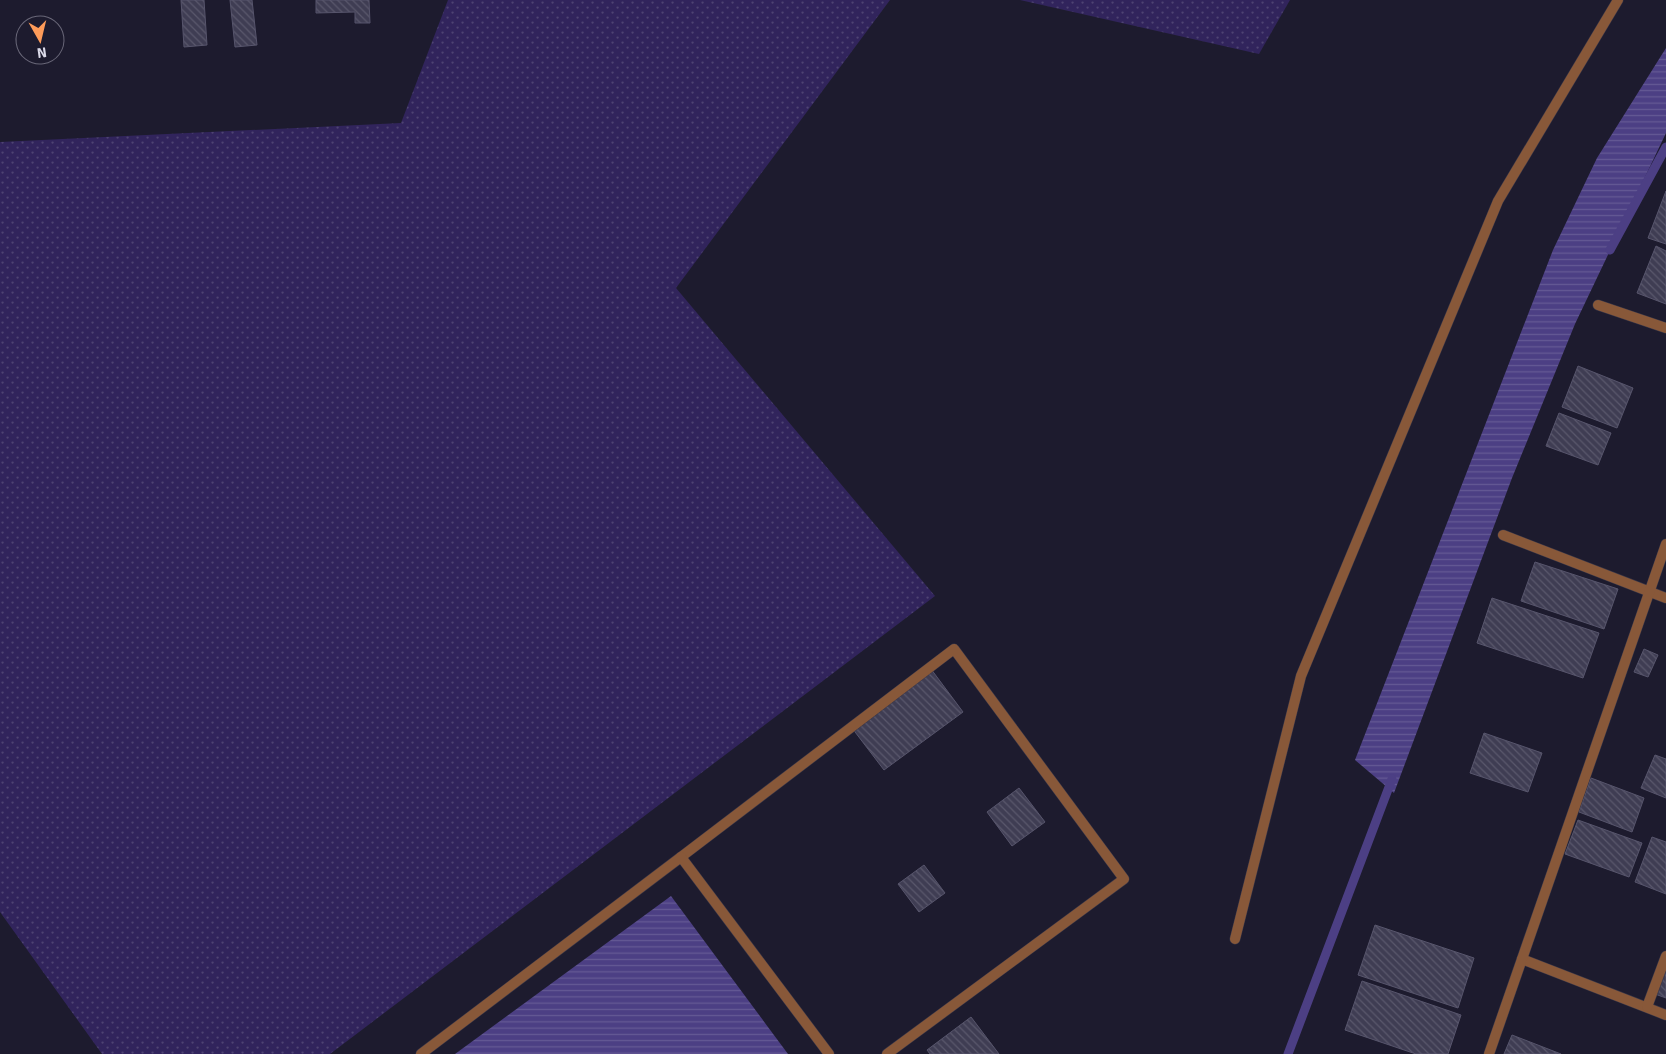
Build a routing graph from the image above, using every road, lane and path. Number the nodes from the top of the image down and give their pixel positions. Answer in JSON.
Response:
{"nodes":[{"id":1,"x":1618,"y":0,"type":"edge"},
{"id":2,"x":1598,"y":305,"type":"dead end"},
{"id":3,"x":1666,"y":328,"type":"edge"},
{"id":4,"x":1503,"y":535,"type":"dead end"},
{"id":5,"x":1666,"y":544,"type":"edge"},
{"id":6,"x":1650,"y":591,"type":"junction"},
{"id":7,"x":1666,"y":598,"type":"edge"},
{"id":8,"x":681,"y":857,"type":"junction"},
{"id":9,"x":1235,"y":940,"type":"dead end"},
{"id":10,"x":1666,"y":956,"type":"edge"},
{"id":11,"x":1522,"y":959,"type":"junction"},
{"id":12,"x":1647,"y":1007,"type":"junction"},
{"id":13,"x":1666,"y":1014,"type":"edge"},
{"id":14,"x":421,"y":1054,"type":"edge"},
{"id":15,"x":830,"y":1054,"type":"edge"},
{"id":16,"x":887,"y":1054,"type":"edge"},
{"id":17,"x":1489,"y":1054,"type":"edge"}],
"edges":[{"from":1,"to":9,"type":"street"},
{"from":2,"to":3,"type":"street"},
{"from":4,"to":6,"type":"street"},
{"from":5,"to":6,"type":"street"},
{"from":6,"to":7,"type":"street"},
{"from":6,"to":11,"type":"street"},
{"from":8,"to":14,"type":"street"},
{"from":8,"to":15,"type":"street"},
{"from":8,"to":16,"type":"street"},
{"from":10,"to":12,"type":"street"},
{"from":11,"to":12,"type":"street"},
{"from":11,"to":17,"type":"street"},
{"from":12,"to":13,"type":"street"}]}
